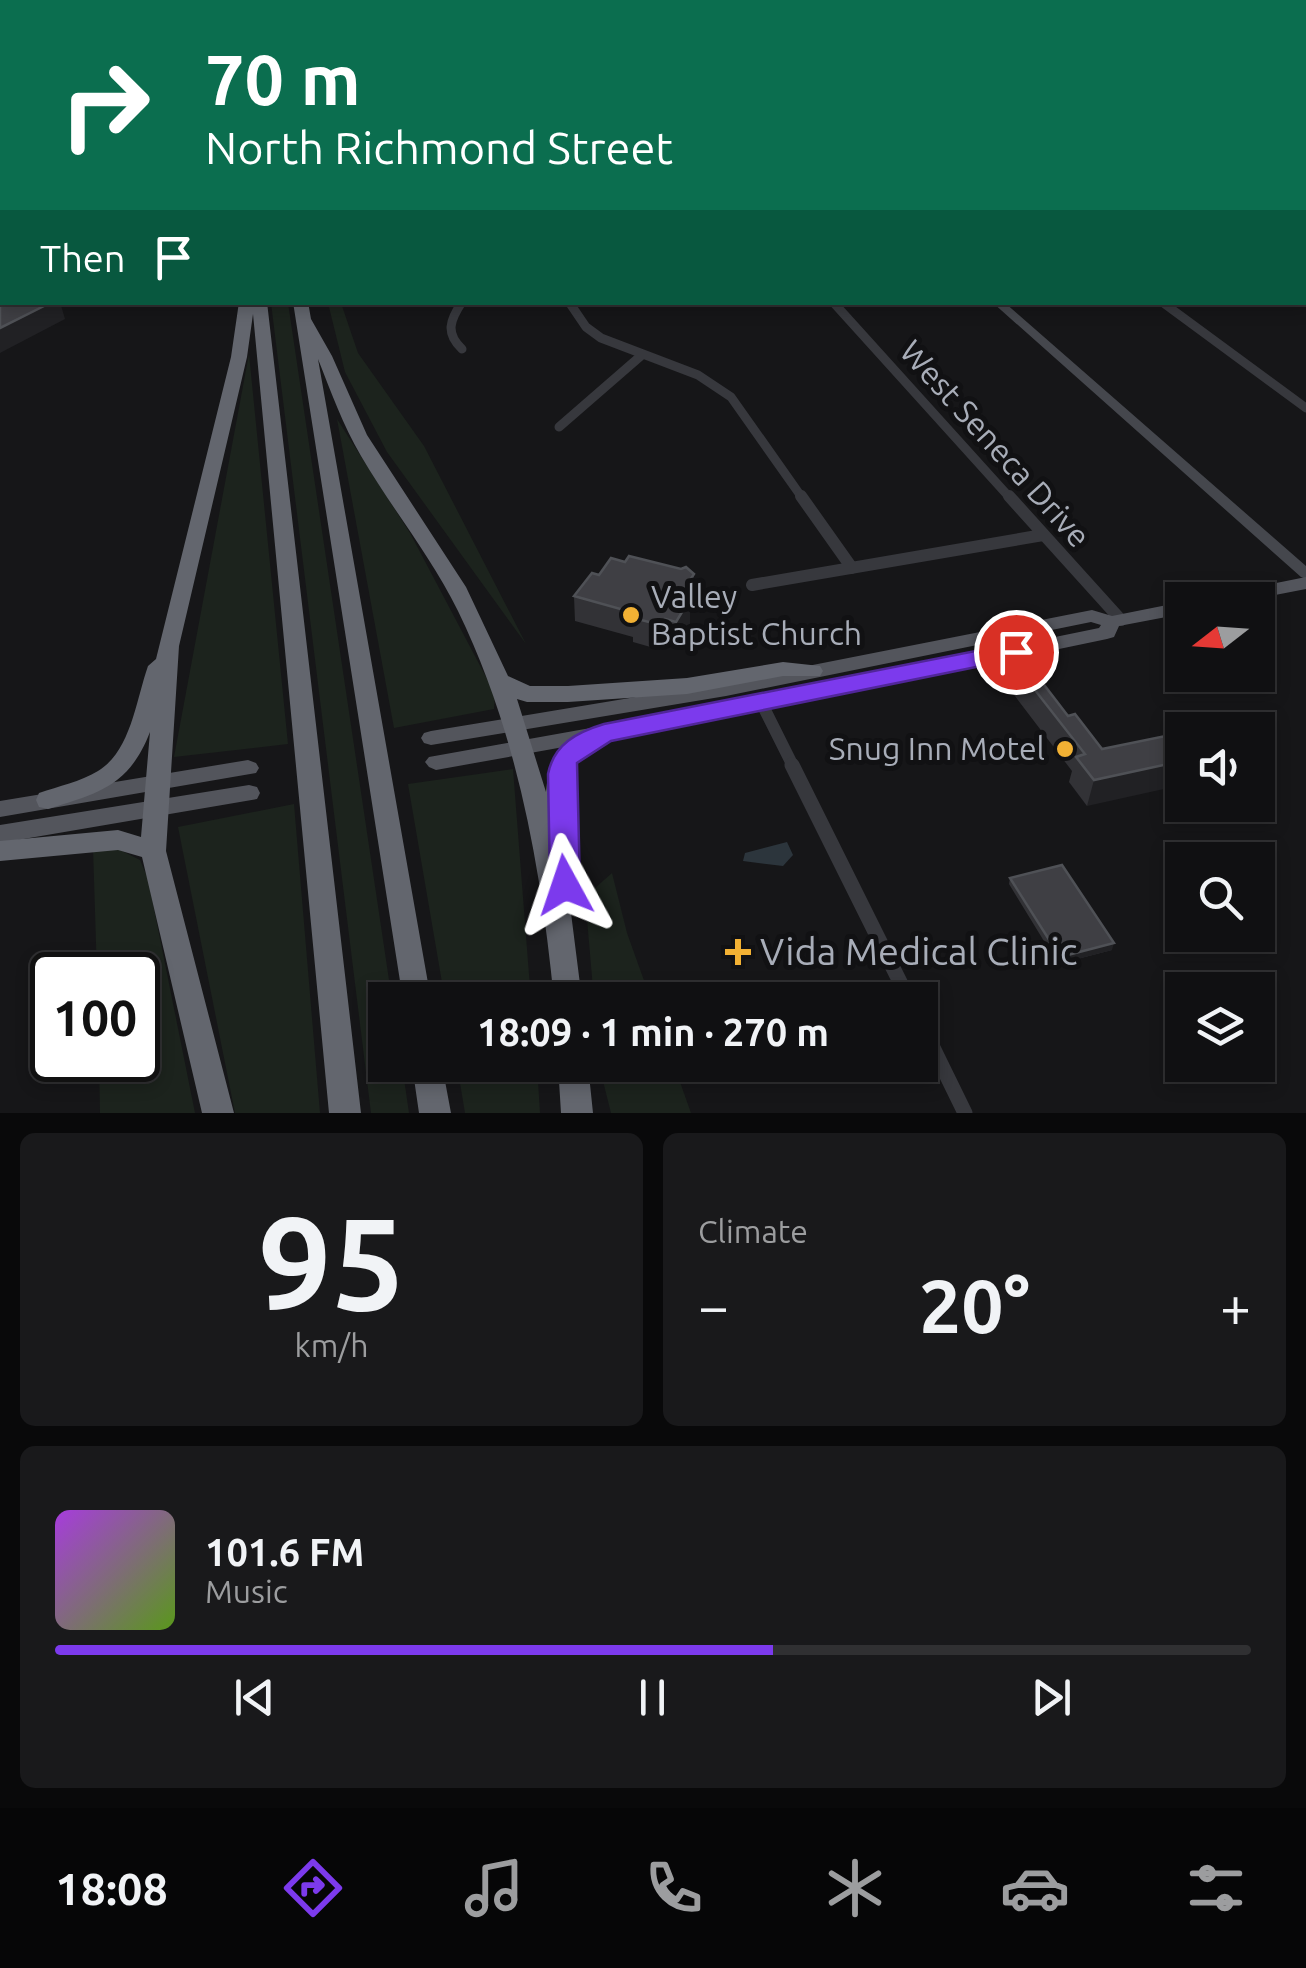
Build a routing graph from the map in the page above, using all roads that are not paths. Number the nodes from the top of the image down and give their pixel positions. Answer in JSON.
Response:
{"nodes":[{"id":1,"x":247,"y":305,"type":"edge"},
{"id":2,"x":258,"y":305,"type":"edge"},
{"id":3,"x":461,"y":305,"type":"edge"},
{"id":4,"x":571,"y":305,"type":"edge"},
{"id":5,"x":835,"y":305,"type":"edge"},
{"id":6,"x":1000,"y":305,"type":"edge"},
{"id":7,"x":1166,"y":305,"type":"edge"},
{"id":8,"x":302,"y":311,"type":"edge"},
{"id":9,"x":462,"y":349,"type":"dead end"},
{"id":10,"x":644,"y":354,"type":"junction"},
{"id":11,"x":1306,"y":408,"type":"edge"},
{"id":12,"x":559,"y":427,"type":"dead end"},
{"id":13,"x":1043,"y":535,"type":"junction"},
{"id":14,"x":852,"y":568,"type":"junction"},
{"id":15,"x":1306,"y":574,"type":"edge"},
{"id":16,"x":1306,"y":583,"type":"edge"},
{"id":17,"x":752,"y":585,"type":"dead end"},
{"id":18,"x":1275,"y":589,"type":"edge"},
{"id":19,"x":1165,"y":611,"type":"edge"},
{"id":20,"x":1116,"y":621,"type":"junction"},
{"id":21,"x":168,"y":646,"type":"junction"},
{"id":22,"x":812,"y":671,"type":"junction"},
{"id":23,"x":503,"y":682,"type":"junction"},
{"id":24,"x":762,"y":704,"type":"junction"},
{"id":25,"x":604,"y":733,"type":"junction"},
{"id":26,"x":518,"y":735,"type":"junction"},
{"id":27,"x":431,"y":738,"type":"dead end"},
{"id":28,"x":436,"y":762,"type":"dead end"},
{"id":29,"x":248,"y":768,"type":"dead end"},
{"id":30,"x":249,"y":794,"type":"dead end"},
{"id":31,"x":157,"y":796,"type":"junction"},
{"id":32,"x":48,"y":800,"type":"junction"},
{"id":33,"x":0,"y":809,"type":"edge"},
{"id":34,"x":0,"y":834,"type":"edge"},
{"id":35,"x":0,"y":851,"type":"edge"},
{"id":36,"x":154,"y":851,"type":"junction"},
{"id":37,"x":562,"y":936,"type":"junction"},
{"id":38,"x":413,"y":982,"type":"edge"},
{"id":39,"x":566,"y":982,"type":"edge"},
{"id":40,"x":900,"y":982,"type":"edge"},
{"id":41,"x":938,"y":1058,"type":"edge"},
{"id":42,"x":430,"y":1082,"type":"edge"},
{"id":43,"x":574,"y":1082,"type":"edge"},
{"id":44,"x":218,"y":1113,"type":"edge"},
{"id":45,"x":345,"y":1113,"type":"edge"},
{"id":46,"x":435,"y":1113,"type":"edge"},
{"id":47,"x":577,"y":1113,"type":"edge"},
{"id":48,"x":966,"y":1113,"type":"edge"}],
"edges":[{"from":1,"to":21,"type":"highway"},
{"from":2,"to":45,"type":"highway"},
{"from":3,"to":9,"type":"street"},
{"from":4,"to":10,"type":"street"},
{"from":5,"to":13,"type":"street","name":"West Seneca Drive"},
{"from":6,"to":15,"type":"street"},
{"from":7,"to":11,"type":"street"},
{"from":8,"to":23,"type":"highway"},
{"from":8,"to":38,"type":"highway"},
{"from":10,"to":12,"type":"street"},
{"from":10,"to":14,"type":"street"},
{"from":13,"to":14,"type":"street"},
{"from":13,"to":20,"type":"street","name":"West Seneca Drive"},
{"from":14,"to":17,"type":"street"},
{"from":16,"to":18,"type":"main road"},
{"from":19,"to":20,"type":"main road"},
{"from":20,"to":22,"type":"main road"},
{"from":20,"to":24,"type":"main road"},
{"from":21,"to":31,"type":"highway"},
{"from":21,"to":32,"type":"highway"},
{"from":22,"to":23,"type":"highway"},
{"from":22,"to":26,"type":"main road"},
{"from":23,"to":26,"type":"highway"},
{"from":24,"to":25,"type":"main road"},
{"from":24,"to":40,"type":"street"},
{"from":25,"to":26,"type":"main road"},
{"from":25,"to":37,"type":"highway"},
{"from":26,"to":27,"type":"main road"},
{"from":26,"to":28,"type":"main road"},
{"from":26,"to":37,"type":"highway"},
{"from":29,"to":31,"type":"main road"},
{"from":30,"to":31,"type":"main road"},
{"from":31,"to":32,"type":"main road"},
{"from":31,"to":34,"type":"main road"},
{"from":31,"to":36,"type":"highway"},
{"from":32,"to":33,"type":"main road"},
{"from":35,"to":36,"type":"highway"},
{"from":36,"to":44,"type":"highway"},
{"from":37,"to":39,"type":"highway"},
{"from":41,"to":48,"type":"street"},
{"from":42,"to":46,"type":"highway"},
{"from":43,"to":47,"type":"highway"}]}
